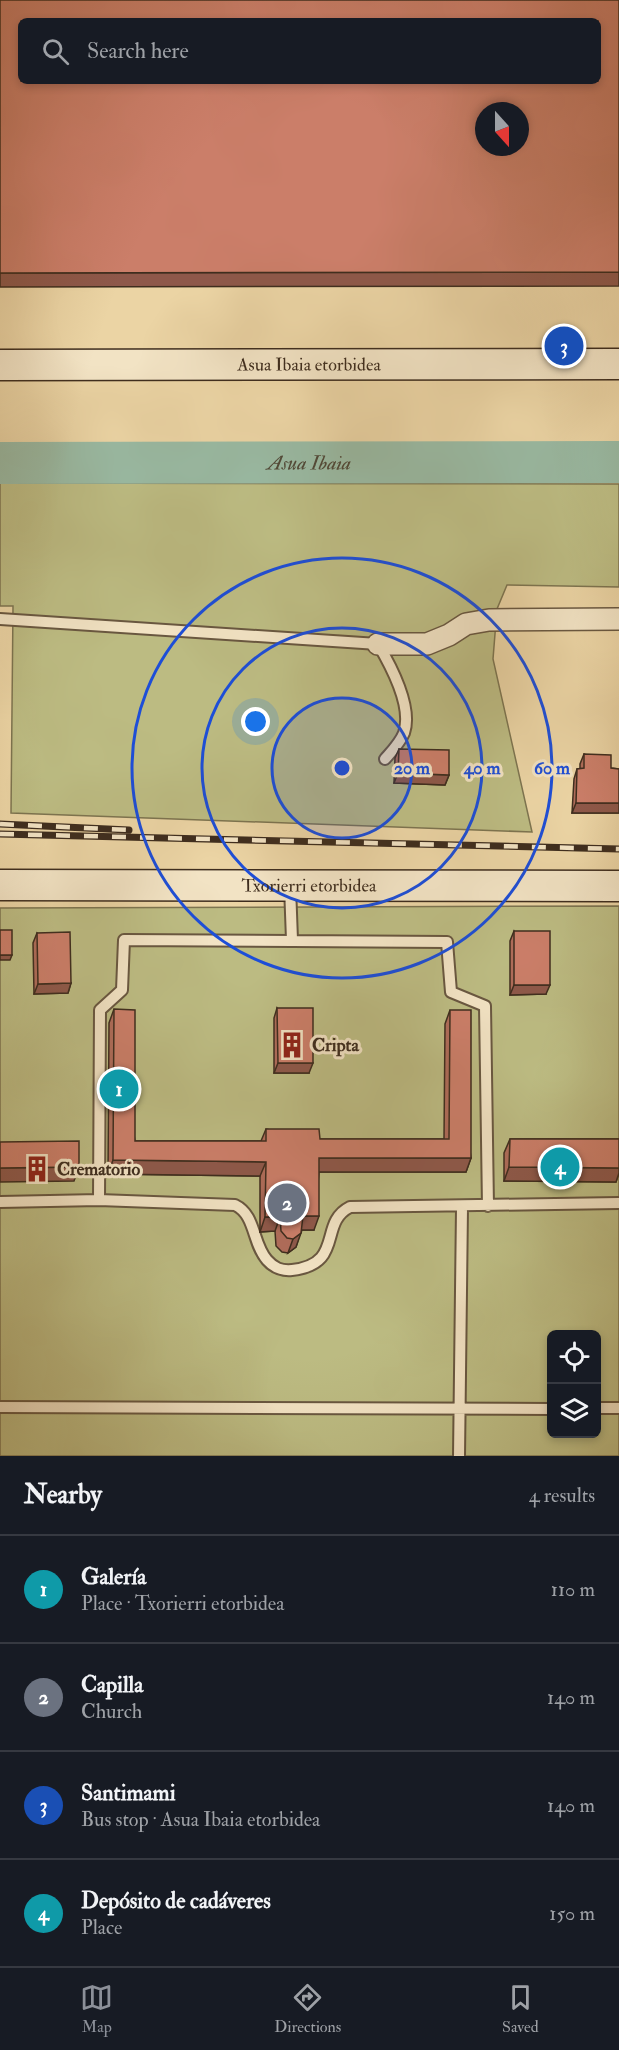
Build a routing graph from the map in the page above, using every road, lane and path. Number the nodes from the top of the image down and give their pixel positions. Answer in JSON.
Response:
{"nodes":[{"id":1,"x":619,"y":364,"type":"edge"},
{"id":2,"x":0,"y":365,"type":"edge"},
{"id":3,"x":0,"y":619,"type":"edge"},
{"id":4,"x":619,"y":619,"type":"edge"},
{"id":5,"x":378,"y":645,"type":"junction"},
{"id":6,"x":385,"y":759,"type":"dead end"},
{"id":7,"x":0,"y":885,"type":"edge"},
{"id":8,"x":290,"y":886,"type":"junction"},
{"id":9,"x":619,"y":886,"type":"edge"},
{"id":10,"x":292,"y":940,"type":"junction"},
{"id":11,"x":99,"y":1200,"type":"junction"},
{"id":12,"x":0,"y":1202,"type":"edge"},
{"id":13,"x":619,"y":1203,"type":"edge"},
{"id":14,"x":488,"y":1206,"type":"junction"},
{"id":15,"x":462,"y":1208,"type":"junction"},
{"id":16,"x":0,"y":1407,"type":"edge"},
{"id":17,"x":547,"y":1408,"type":"edge"},
{"id":18,"x":601,"y":1408,"type":"edge"},
{"id":19,"x":619,"y":1408,"type":"edge"},
{"id":20,"x":460,"y":1410,"type":"junction"},
{"id":21,"x":459,"y":1456,"type":"edge"}],
"edges":[{"from":1,"to":2,"type":"street","name":"Asua Ibaia etorbidea"},
{"from":3,"to":5,"type":"lane"},
{"from":4,"to":5,"type":"street"},
{"from":5,"to":6,"type":"lane"},
{"from":7,"to":8,"type":"street","name":"Txorierri etorbidea"},
{"from":8,"to":9,"type":"street","name":"Txorierri etorbidea"},
{"from":8,"to":10,"type":"lane"},
{"from":10,"to":11,"type":"lane"},
{"from":10,"to":14,"type":"lane"},
{"from":11,"to":12,"type":"lane"},
{"from":11,"to":15,"type":"lane"},
{"from":13,"to":14,"type":"lane"},
{"from":14,"to":15,"type":"lane"},
{"from":15,"to":20,"type":"lane"},
{"from":16,"to":20,"type":"lane"},
{"from":17,"to":20,"type":"lane"},
{"from":18,"to":19,"type":"lane"},
{"from":20,"to":21,"type":"lane"}]}
